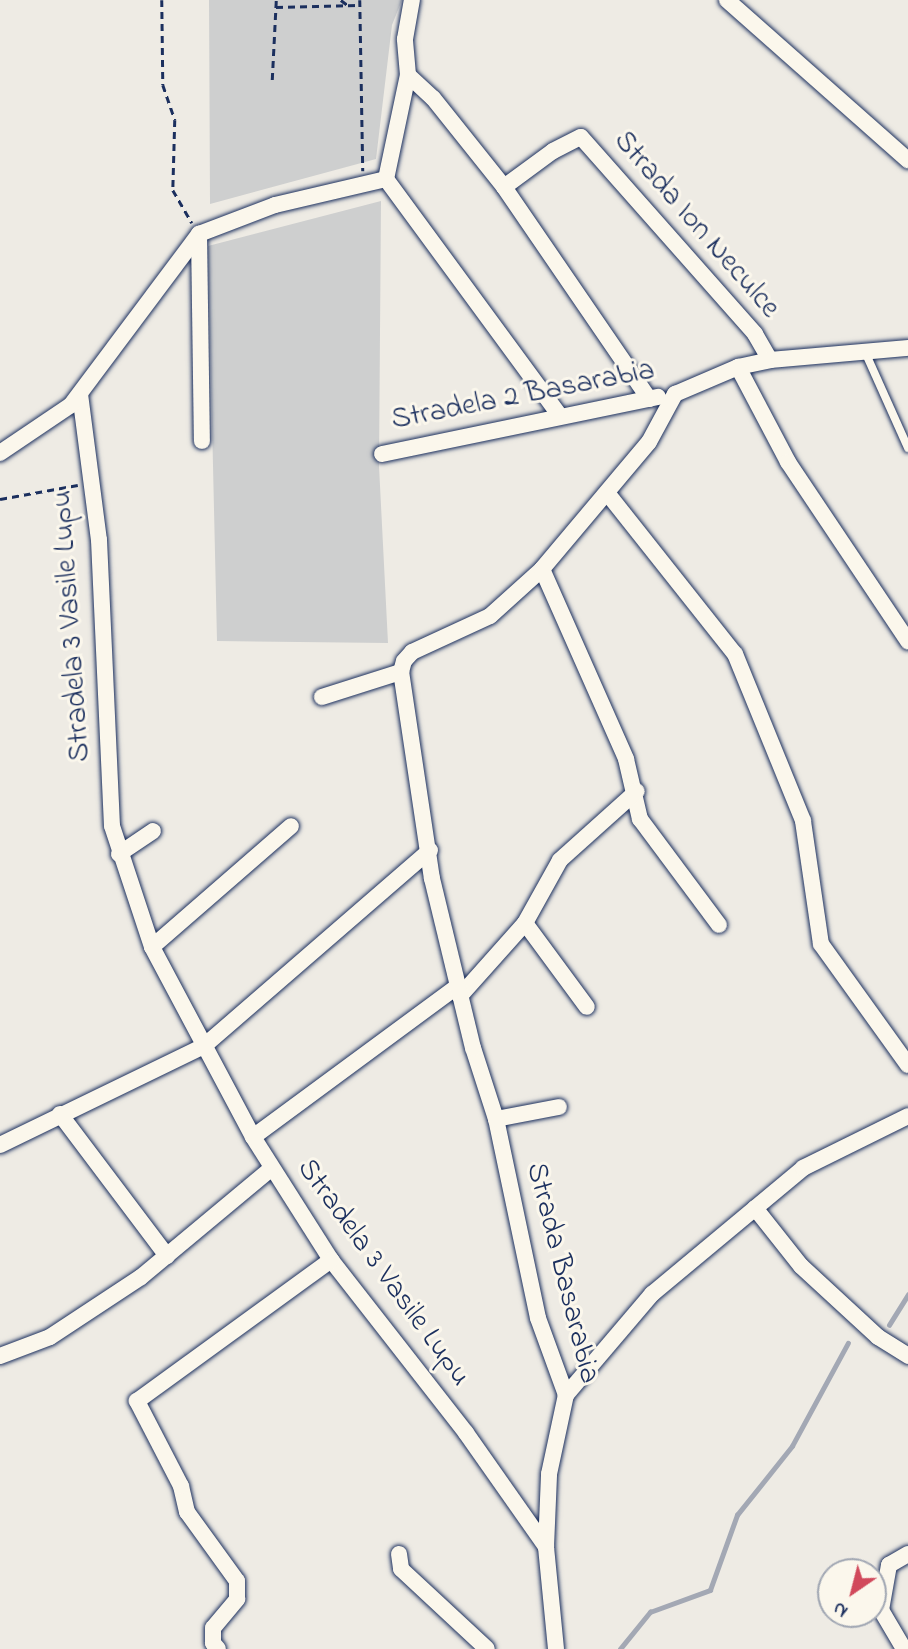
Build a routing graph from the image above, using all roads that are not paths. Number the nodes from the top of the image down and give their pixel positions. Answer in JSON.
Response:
{"nodes":[{"id":1,"x":412,"y":0,"type":"edge"},
{"id":2,"x":727,"y":0,"type":"edge"},
{"id":3,"x":408,"y":75,"type":"junction"},
{"id":4,"x":908,"y":160,"type":"edge"},
{"id":5,"x":386,"y":179,"type":"junction"},
{"id":6,"x":504,"y":187,"type":"junction"},
{"id":7,"x":199,"y":234,"type":"junction"},
{"id":8,"x":908,"y":348,"type":"edge"},
{"id":9,"x":866,"y":354,"type":"junction"},
{"id":10,"x":770,"y":360,"type":"junction"},
{"id":11,"x":738,"y":367,"type":"junction"},
{"id":12,"x":80,"y":394,"type":"junction"},
{"id":13,"x":675,"y":394,"type":"junction"},
{"id":14,"x":649,"y":399,"type":"junction"},
{"id":15,"x":560,"y":416,"type":"junction"},
{"id":16,"x":202,"y":441,"type":"dead end"},
{"id":17,"x":908,"y":448,"type":"edge"},
{"id":18,"x":0,"y":453,"type":"edge"},
{"id":19,"x":382,"y":454,"type":"dead end"},
{"id":20,"x":608,"y":494,"type":"junction"},
{"id":21,"x":542,"y":569,"type":"junction"},
{"id":22,"x":908,"y":641,"type":"edge"},
{"id":23,"x":401,"y":672,"type":"junction"},
{"id":24,"x":322,"y":696,"type":"dead end"},
{"id":25,"x":637,"y":791,"type":"junction"},
{"id":26,"x":291,"y":826,"type":"dead end"},
{"id":27,"x":153,"y":831,"type":"dead end"},
{"id":28,"x":430,"y":850,"type":"junction"},
{"id":29,"x":118,"y":854,"type":"junction"},
{"id":30,"x":525,"y":923,"type":"junction"},
{"id":31,"x":719,"y":925,"type":"dead end"},
{"id":32,"x":152,"y":947,"type":"junction"},
{"id":33,"x":459,"y":991,"type":"junction"},
{"id":34,"x":587,"y":1007,"type":"dead end"},
{"id":35,"x":204,"y":1046,"type":"junction"},
{"id":36,"x":908,"y":1065,"type":"edge"},
{"id":37,"x":559,"y":1107,"type":"dead end"},
{"id":38,"x":60,"y":1114,"type":"junction"},
{"id":39,"x":908,"y":1116,"type":"edge"},
{"id":40,"x":496,"y":1119,"type":"junction"},
{"id":41,"x":253,"y":1137,"type":"junction"},
{"id":42,"x":0,"y":1145,"type":"edge"},
{"id":43,"x":272,"y":1168,"type":"junction"},
{"id":44,"x":755,"y":1208,"type":"junction"},
{"id":45,"x":167,"y":1256,"type":"junction"},
{"id":46,"x":331,"y":1260,"type":"junction"},
{"id":47,"x":0,"y":1356,"type":"edge"},
{"id":48,"x":908,"y":1356,"type":"edge"},
{"id":49,"x":566,"y":1395,"type":"junction"},
{"id":50,"x":546,"y":1546,"type":"junction"},
{"id":51,"x":399,"y":1554,"type":"dead end"},
{"id":52,"x":908,"y":1554,"type":"edge"},
{"id":53,"x":218,"y":1649,"type":"edge"},
{"id":54,"x":487,"y":1649,"type":"edge"},
{"id":55,"x":556,"y":1649,"type":"edge"},
{"id":56,"x":904,"y":1649,"type":"edge"}],
"edges":[{"from":1,"to":3,"type":"street"},
{"from":2,"to":4,"type":"street"},
{"from":3,"to":5,"type":"street"},
{"from":3,"to":6,"type":"street"},
{"from":5,"to":7,"type":"street"},
{"from":5,"to":15,"type":"street"},
{"from":6,"to":10,"type":"street","name":"Strada Ion Neculce"},
{"from":6,"to":14,"type":"street"},
{"from":7,"to":12,"type":"street"},
{"from":7,"to":16,"type":"street"},
{"from":8,"to":9,"type":"street"},
{"from":9,"to":10,"type":"street"},
{"from":9,"to":17,"type":"lane"},
{"from":10,"to":11,"type":"street"},
{"from":11,"to":13,"type":"street"},
{"from":11,"to":22,"type":"street"},
{"from":12,"to":18,"type":"street"},
{"from":12,"to":29,"type":"street","name":"Stradela 3 Vasile Lupu"},
{"from":13,"to":14,"type":"street","name":"Stradela 2 Basarabia"},
{"from":13,"to":20,"type":"street"},
{"from":14,"to":15,"type":"street","name":"Stradela 2 Basarabia"},
{"from":15,"to":19,"type":"street","name":"Stradela 2 Basarabia"},
{"from":20,"to":21,"type":"street"},
{"from":20,"to":36,"type":"street"},
{"from":21,"to":23,"type":"street"},
{"from":21,"to":25,"type":"street"},
{"from":23,"to":24,"type":"street"},
{"from":23,"to":28,"type":"street","name":"Strada Basarabia"},
{"from":25,"to":30,"type":"street"},
{"from":25,"to":31,"type":"street"},
{"from":26,"to":32,"type":"street"},
{"from":27,"to":29,"type":"street"},
{"from":28,"to":33,"type":"street","name":"Strada Basarabia"},
{"from":28,"to":35,"type":"street"},
{"from":29,"to":32,"type":"street","name":"Stradela 3 Vasile Lupu"},
{"from":30,"to":33,"type":"street"},
{"from":30,"to":34,"type":"street"},
{"from":32,"to":35,"type":"street","name":"Stradela 3 Vasile Lupu"},
{"from":33,"to":40,"type":"street","name":"Strada Basarabia"},
{"from":33,"to":41,"type":"street"},
{"from":35,"to":38,"type":"street"},
{"from":35,"to":41,"type":"street","name":"Stradela 3 Vasile Lupu"},
{"from":37,"to":40,"type":"street"},
{"from":38,"to":42,"type":"street"},
{"from":38,"to":45,"type":"street"},
{"from":39,"to":44,"type":"street"},
{"from":40,"to":49,"type":"street","name":"Strada Basarabia"},
{"from":41,"to":43,"type":"street","name":"Stradela 3 Vasile Lupu"},
{"from":43,"to":45,"type":"street"},
{"from":43,"to":46,"type":"street","name":"Stradela 3 Vasile Lupu"},
{"from":44,"to":48,"type":"street"},
{"from":44,"to":49,"type":"street"},
{"from":45,"to":47,"type":"street"},
{"from":46,"to":50,"type":"street","name":"Stradela 3 Vasile Lupu"},
{"from":46,"to":53,"type":"street"},
{"from":49,"to":50,"type":"street","name":"Strada Basarabia"},
{"from":50,"to":55,"type":"street","name":"Strada Basarabia"},
{"from":51,"to":54,"type":"street"},
{"from":52,"to":56,"type":"street"}]}
